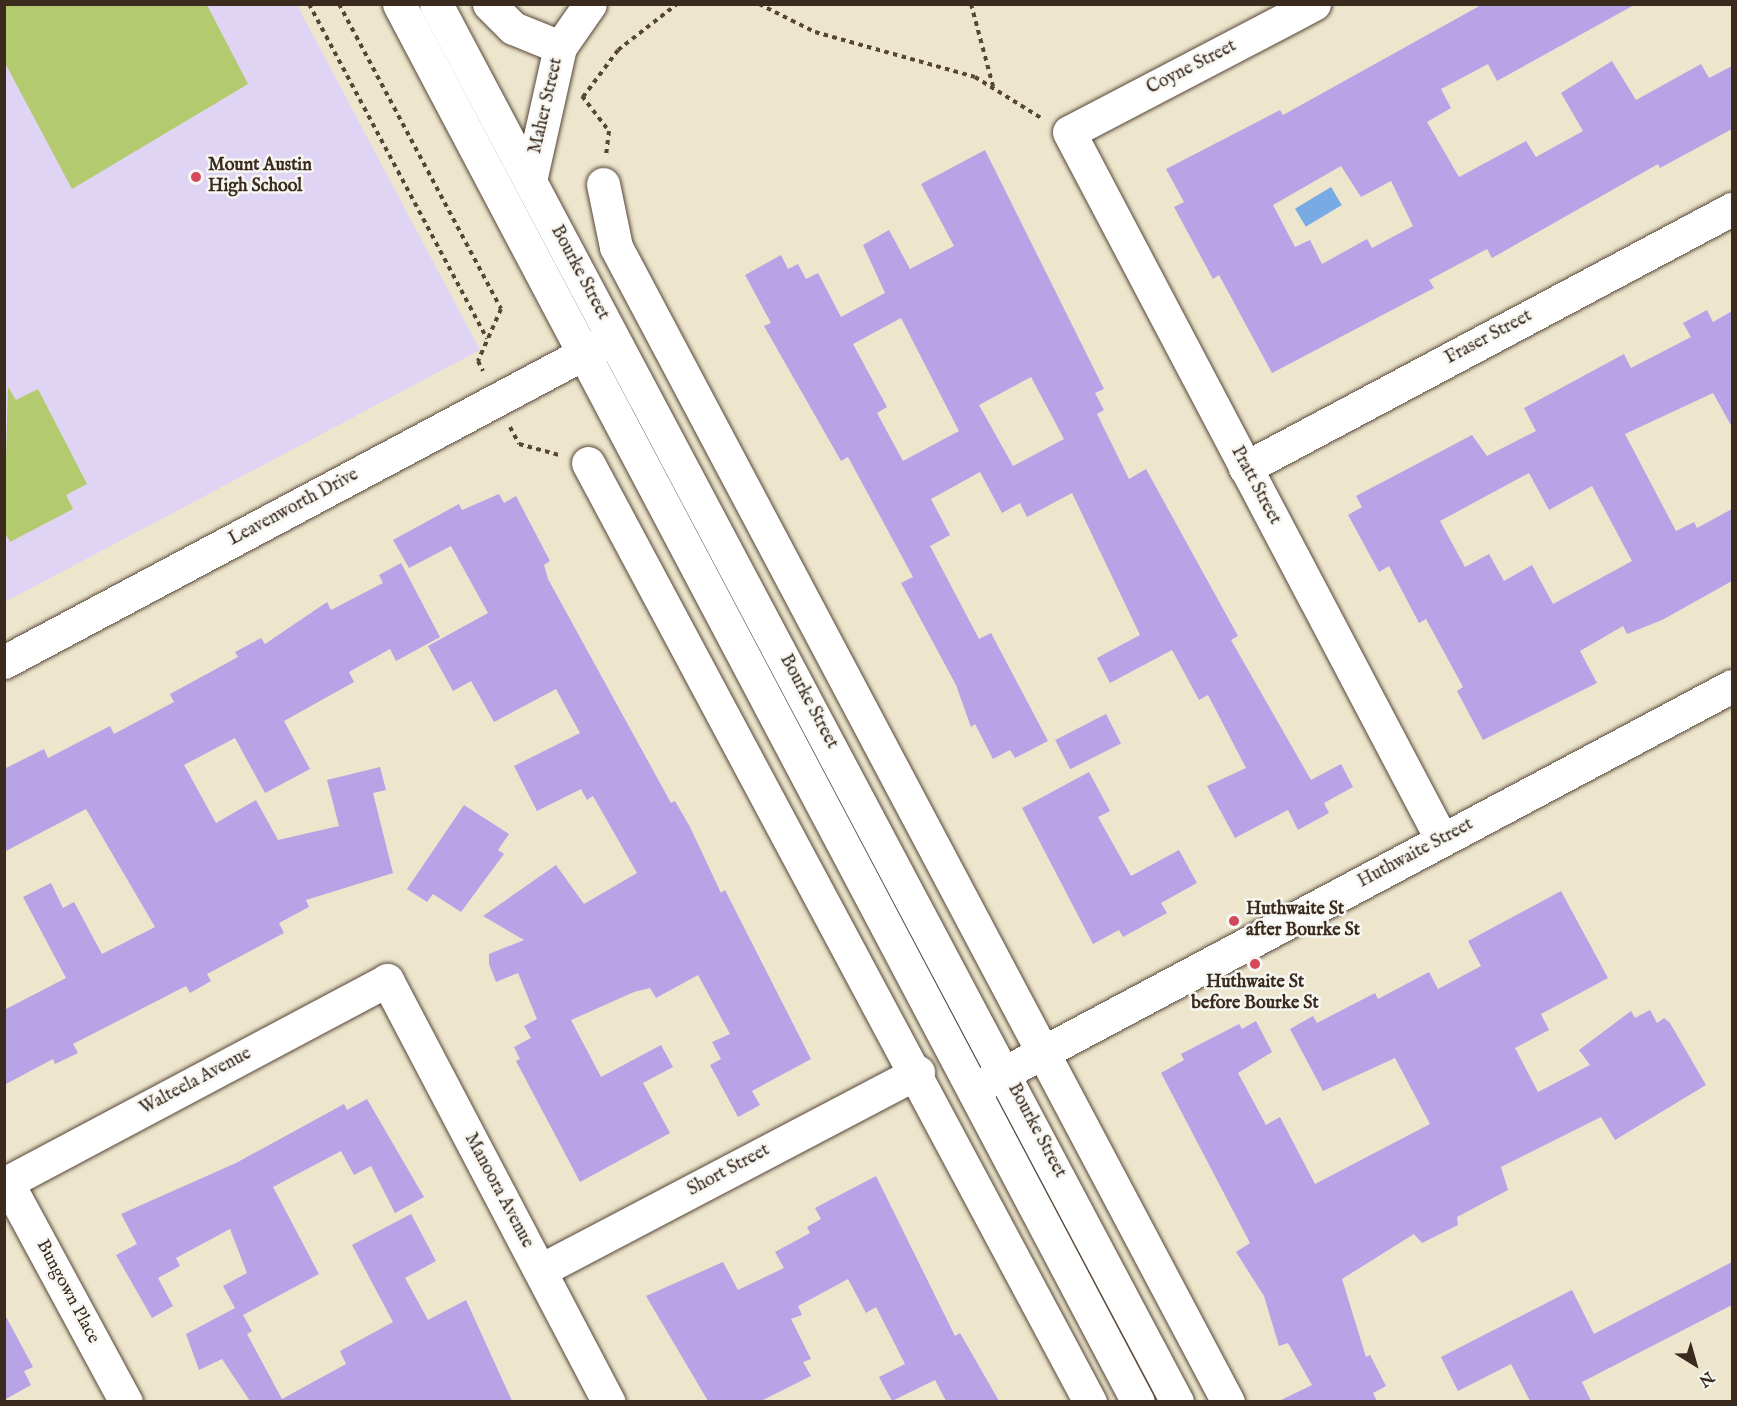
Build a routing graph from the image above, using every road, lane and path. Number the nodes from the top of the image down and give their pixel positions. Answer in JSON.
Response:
{"nodes":[{"id":1,"x":309,"y":4,"type":"edge"},
{"id":2,"x":339,"y":4,"type":"edge"},
{"id":3,"x":399,"y":4,"type":"edge"},
{"id":4,"x":436,"y":4,"type":"edge"},
{"id":5,"x":489,"y":4,"type":"edge"},
{"id":6,"x":590,"y":4,"type":"edge"},
{"id":7,"x":677,"y":4,"type":"edge"},
{"id":8,"x":759,"y":4,"type":"edge"},
{"id":9,"x":970,"y":4,"type":"edge"},
{"id":10,"x":1314,"y":4,"type":"edge"},
{"id":11,"x":560,"y":47,"type":"junction"},
{"id":12,"x":994,"y":90,"type":"junction"},
{"id":13,"x":609,"y":131,"type":"dead end"},
{"id":14,"x":1069,"y":132,"type":"junction"},
{"id":15,"x":530,"y":181,"type":"junction"},
{"id":16,"x":603,"y":184,"type":"dead end"},
{"id":17,"x":1732,"y":209,"type":"edge"},
{"id":18,"x":613,"y":338,"type":"junction"},
{"id":19,"x":488,"y":340,"type":"junction"},
{"id":20,"x":584,"y":354,"type":"junction"},
{"id":21,"x":478,"y":361,"type":"dead end"},
{"id":22,"x":519,"y":444,"type":"dead end"},
{"id":23,"x":588,"y":463,"type":"joint"},
{"id":24,"x":1245,"y":468,"type":"junction"},
{"id":25,"x":4,"y":663,"type":"edge"},
{"id":26,"x":1732,"y":686,"type":"edge"},
{"id":27,"x":1442,"y":840,"type":"junction"},
{"id":28,"x":387,"y":980,"type":"joint"},
{"id":29,"x":1046,"y":1050,"type":"junction"},
{"id":30,"x":918,"y":1072,"type":"junction"},
{"id":31,"x":1005,"y":1072,"type":"junction"},
{"id":32,"x":974,"y":1089,"type":"junction"},
{"id":33,"x":6,"y":1183,"type":"edge"},
{"id":34,"x":541,"y":1270,"type":"junction"},
{"id":35,"x":126,"y":1401,"type":"edge"},
{"id":36,"x":609,"y":1401,"type":"edge"},
{"id":37,"x":1090,"y":1401,"type":"edge"},
{"id":38,"x":1138,"y":1401,"type":"edge"},
{"id":39,"x":1177,"y":1401,"type":"edge"},
{"id":40,"x":1228,"y":1401,"type":"edge"}],
"edges":[{"from":1,"to":19,"type":"path"},
{"from":2,"to":19,"type":"path"},
{"from":3,"to":20,"type":"street","name":"Bourke Street"},
{"from":4,"to":15,"type":"street","name":"Bourke Street"},
{"from":5,"to":11,"type":"street"},
{"from":6,"to":11,"type":"street","name":"Maher Street"},
{"from":7,"to":13,"type":"path"},
{"from":8,"to":12,"type":"path"},
{"from":9,"to":12,"type":"path"},
{"from":10,"to":14,"type":"street","name":"Coyne Street"},
{"from":11,"to":15,"type":"street","name":"Maher Street"},
{"from":12,"to":14,"type":"path"},
{"from":14,"to":24,"type":"street","name":"Pratt Street"},
{"from":15,"to":18,"type":"street","name":"Bourke Street"},
{"from":16,"to":29,"type":"street"},
{"from":17,"to":24,"type":"street","name":"Fraser Street"},
{"from":18,"to":20,"type":"street","name":"Leavenworth Drive"},
{"from":18,"to":31,"type":"street","name":"Bourke Street"},
{"from":19,"to":21,"type":"path"},
{"from":20,"to":25,"type":"street","name":"Leavenworth Drive"},
{"from":20,"to":32,"type":"street","name":"Bourke Street"},
{"from":22,"to":23,"type":"path"},
{"from":23,"to":30,"type":"street"},
{"from":24,"to":27,"type":"street","name":"Pratt Street"},
{"from":26,"to":27,"type":"street","name":"Huthwaite Street"},
{"from":27,"to":29,"type":"street","name":"Huthwaite Street"},
{"from":28,"to":33,"type":"street","name":"Walteela Avenue"},
{"from":28,"to":34,"type":"street","name":"Manoora Avenue"},
{"from":29,"to":31,"type":"street","name":"Huthwaite Street"},
{"from":29,"to":40,"type":"street"},
{"from":30,"to":34,"type":"street","name":"Short Street"},
{"from":30,"to":37,"type":"street"},
{"from":31,"to":32,"type":"street","name":"Huthwaite Street"},
{"from":31,"to":39,"type":"street","name":"Bourke Street"},
{"from":32,"to":38,"type":"street","name":"Bourke Street"},
{"from":33,"to":35,"type":"street","name":"Bungown Place"},
{"from":34,"to":36,"type":"street","name":"Manoora Avenue"}]}
